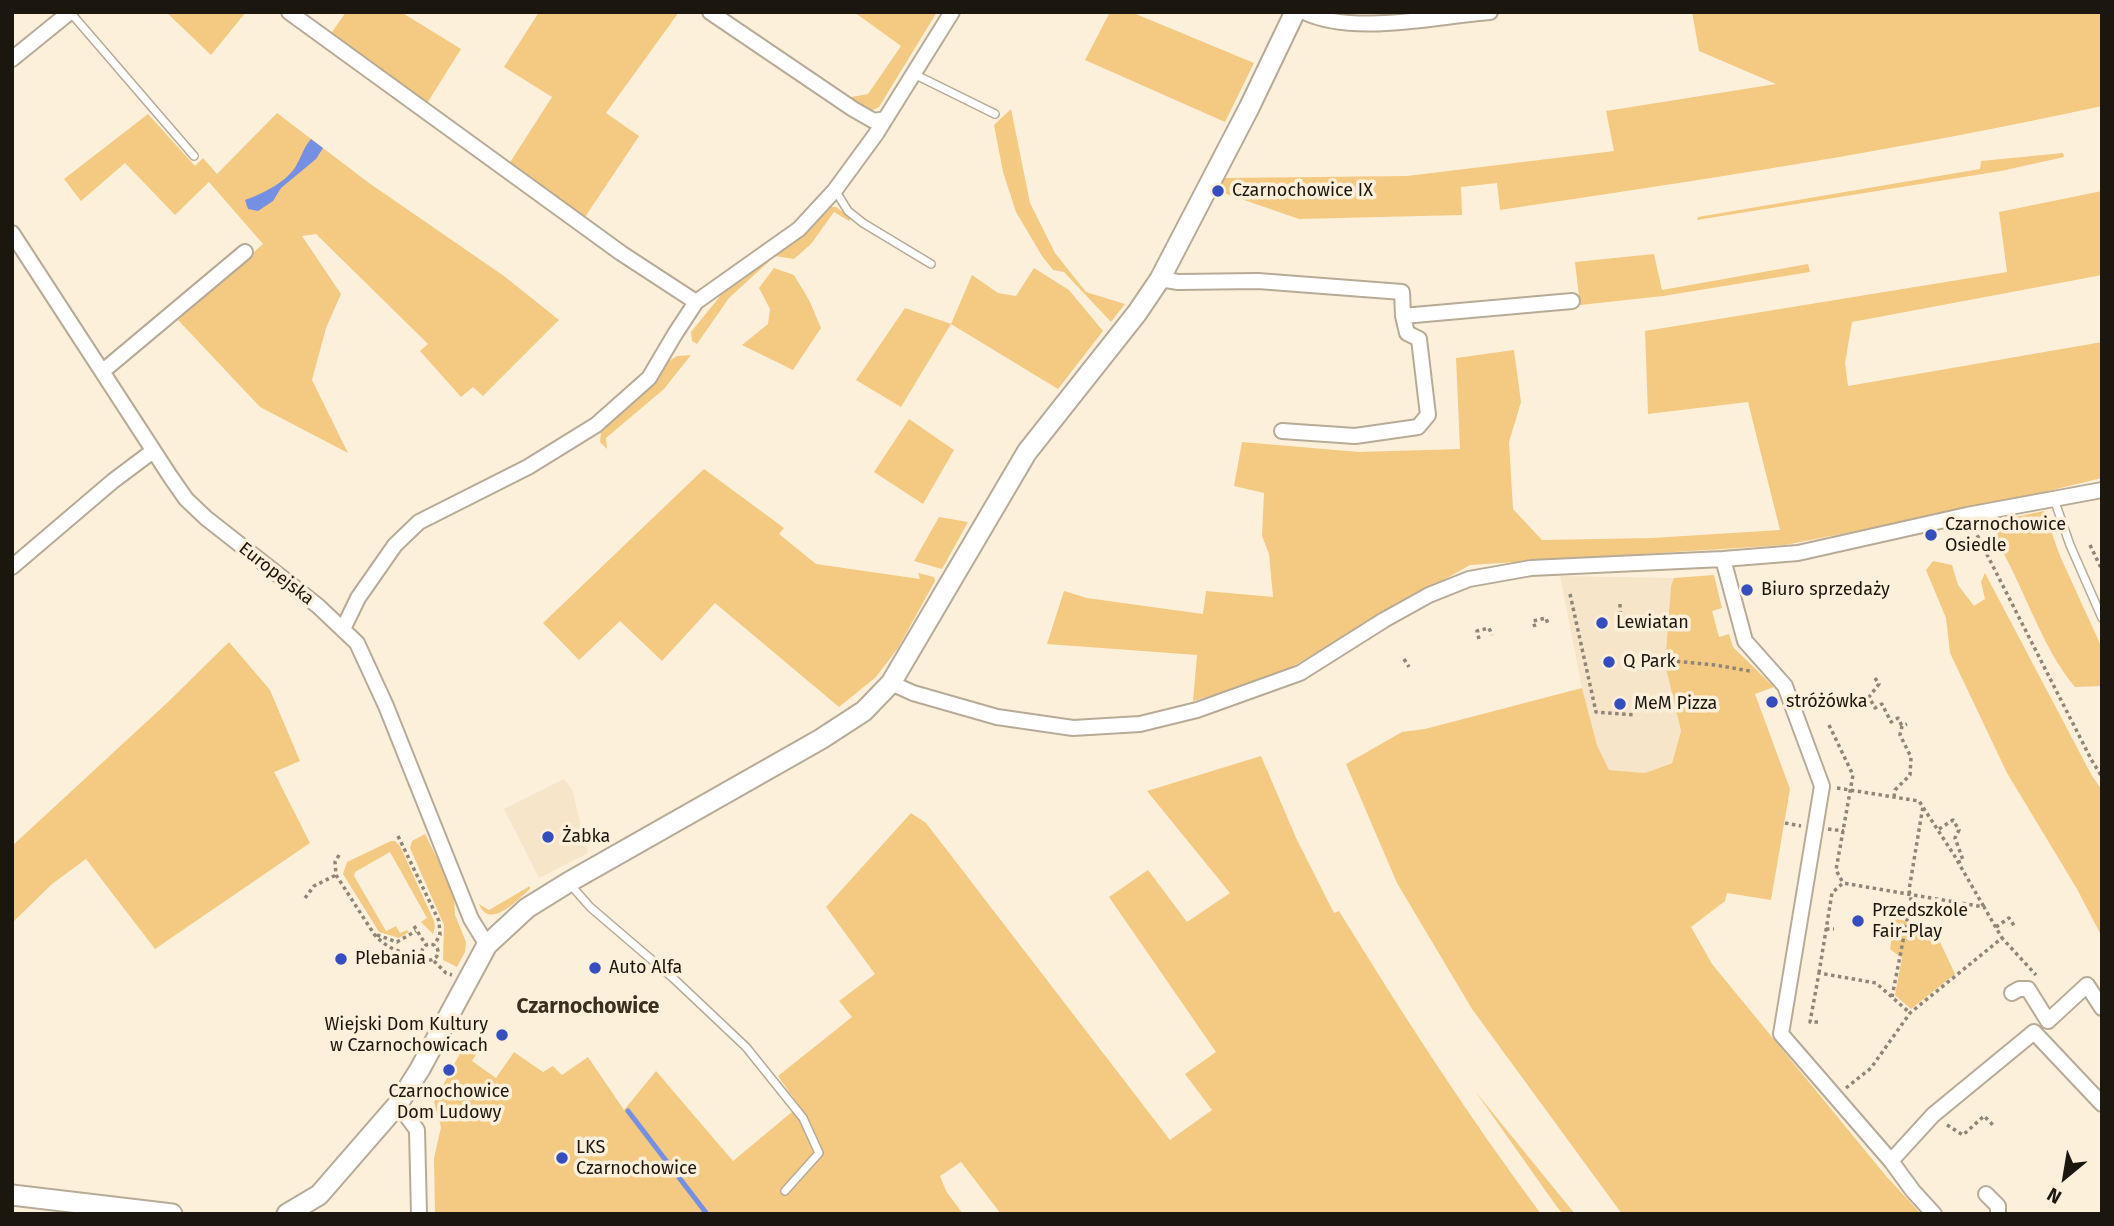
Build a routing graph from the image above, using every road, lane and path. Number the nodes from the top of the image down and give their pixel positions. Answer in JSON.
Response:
{"nodes":[{"id":1,"x":70,"y":12,"type":"edge"},
{"id":2,"x":289,"y":12,"type":"edge"},
{"id":3,"x":710,"y":12,"type":"edge"},
{"id":4,"x":952,"y":12,"type":"edge"},
{"id":5,"x":1295,"y":12,"type":"edge"},
{"id":6,"x":1304,"y":12,"type":"edge"},
{"id":7,"x":1490,"y":12,"type":"edge"},
{"id":8,"x":12,"y":59,"type":"edge"},
{"id":9,"x":913,"y":74,"type":"junction"},
{"id":10,"x":995,"y":114,"type":"dead end"},
{"id":11,"x":885,"y":119,"type":"junction"},
{"id":12,"x":194,"y":156,"type":"dead end"},
{"id":13,"x":835,"y":190,"type":"junction"},
{"id":14,"x":12,"y":233,"type":"edge"},
{"id":15,"x":245,"y":252,"type":"dead end"},
{"id":16,"x":931,"y":264,"type":"dead end"},
{"id":17,"x":1160,"y":279,"type":"junction"},
{"id":18,"x":1572,"y":300,"type":"dead end"},
{"id":19,"x":696,"y":302,"type":"junction"},
{"id":20,"x":1404,"y":316,"type":"junction"},
{"id":21,"x":103,"y":371,"type":"junction"},
{"id":22,"x":1282,"y":430,"type":"dead end"},
{"id":23,"x":153,"y":451,"type":"junction"},
{"id":24,"x":2102,"y":490,"type":"edge"},
{"id":25,"x":2054,"y":499,"type":"junction"},
{"id":26,"x":1967,"y":515,"type":"junction"},
{"id":27,"x":2090,"y":545,"type":"dead end"},
{"id":28,"x":1723,"y":559,"type":"junction"},
{"id":29,"x":12,"y":567,"type":"edge"},
{"id":30,"x":2102,"y":570,"type":"edge"},
{"id":31,"x":1570,"y":594,"type":"dead end"},
{"id":32,"x":1620,"y":604,"type":"dead end"},
{"id":33,"x":1620,"y":612,"type":"dead end"},
{"id":34,"x":2102,"y":618,"type":"edge"},
{"id":35,"x":1540,"y":619,"type":"joint"},
{"id":36,"x":343,"y":629,"type":"junction"},
{"id":37,"x":1490,"y":635,"type":"dead end"},
{"id":38,"x":1481,"y":638,"type":"dead end"},
{"id":39,"x":1642,"y":658,"type":"dead end"},
{"id":40,"x":1404,"y":659,"type":"dead end"},
{"id":41,"x":1409,"y":667,"type":"dead end"},
{"id":42,"x":1773,"y":672,"type":"junction"},
{"id":43,"x":1875,"y":678,"type":"dead end"},
{"id":44,"x":891,"y":683,"type":"junction"},
{"id":45,"x":1636,"y":715,"type":"dead end"},
{"id":46,"x":1829,"y":725,"type":"dead end"},
{"id":47,"x":2102,"y":777,"type":"edge"},
{"id":48,"x":1822,"y":786,"type":"junction"},
{"id":49,"x":1850,"y":790,"type":"junction"},
{"id":50,"x":1894,"y":797,"type":"junction"},
{"id":51,"x":1923,"y":805,"type":"junction"},
{"id":52,"x":1785,"y":823,"type":"dead end"},
{"id":53,"x":1807,"y":827,"type":"dead end"},
{"id":54,"x":1823,"y":828,"type":"dead end"},
{"id":55,"x":1939,"y":829,"type":"junction"},
{"id":56,"x":1843,"y":833,"type":"junction"},
{"id":57,"x":398,"y":836,"type":"dead end"},
{"id":58,"x":1850,"y":836,"type":"dead end"},
{"id":59,"x":339,"y":855,"type":"dead end"},
{"id":60,"x":1959,"y":862,"type":"junction"},
{"id":61,"x":336,"y":875,"type":"junction"},
{"id":62,"x":569,"y":882,"type":"junction"},
{"id":63,"x":1843,"y":883,"type":"junction"},
{"id":64,"x":1911,"y":895,"type":"junction"},
{"id":65,"x":305,"y":898,"type":"dead end"},
{"id":66,"x":1984,"y":907,"type":"junction"},
{"id":67,"x":1996,"y":927,"type":"junction"},
{"id":68,"x":2015,"y":927,"type":"dead end"},
{"id":69,"x":1826,"y":929,"type":"junction"},
{"id":70,"x":1834,"y":929,"type":"dead end"},
{"id":71,"x":374,"y":934,"type":"junction"},
{"id":72,"x":2002,"y":938,"type":"junction"},
{"id":73,"x":426,"y":945,"type":"junction"},
{"id":74,"x":435,"y":945,"type":"junction"},
{"id":75,"x":487,"y":945,"type":"junction"},
{"id":76,"x":422,"y":954,"type":"junction"},
{"id":77,"x":433,"y":960,"type":"junction"},
{"id":78,"x":1819,"y":972,"type":"junction"},
{"id":79,"x":454,"y":976,"type":"dead end"},
{"id":80,"x":2042,"y":985,"type":"dead end"},
{"id":81,"x":2012,"y":993,"type":"dead end"},
{"id":82,"x":1892,"y":997,"type":"junction"},
{"id":83,"x":2102,"y":1008,"type":"edge"},
{"id":84,"x":1910,"y":1013,"type":"junction"},
{"id":85,"x":2048,"y":1021,"type":"junction"},
{"id":86,"x":1818,"y":1022,"type":"dead end"},
{"id":87,"x":2034,"y":1032,"type":"junction"},
{"id":88,"x":1836,"y":1096,"type":"junction"},
{"id":89,"x":398,"y":1104,"type":"junction"},
{"id":90,"x":2102,"y":1104,"type":"edge"},
{"id":91,"x":1933,"y":1115,"type":"junction"},
{"id":92,"x":1993,"y":1125,"type":"dead end"},
{"id":93,"x":1891,"y":1161,"type":"junction"},
{"id":94,"x":785,"y":1191,"type":"dead end"},
{"id":95,"x":1986,"y":1194,"type":"dead end"},
{"id":96,"x":12,"y":1195,"type":"edge"},
{"id":97,"x":83,"y":1209,"type":"edge"},
{"id":98,"x":172,"y":1214,"type":"edge"},
{"id":99,"x":287,"y":1214,"type":"edge"},
{"id":100,"x":419,"y":1214,"type":"edge"},
{"id":101,"x":1934,"y":1214,"type":"edge"},
{"id":102,"x":1998,"y":1214,"type":"edge"}],
"edges":[{"from":1,"to":8,"type":"street"},
{"from":1,"to":12,"type":"lane"},
{"from":2,"to":19,"type":"street"},
{"from":3,"to":11,"type":"street"},
{"from":4,"to":9,"type":"street"},
{"from":5,"to":17,"type":"street"},
{"from":6,"to":7,"type":"street"},
{"from":9,"to":10,"type":"lane"},
{"from":9,"to":11,"type":"street"},
{"from":11,"to":13,"type":"street"},
{"from":13,"to":16,"type":"lane"},
{"from":13,"to":19,"type":"street"},
{"from":14,"to":21,"type":"street","name":"Europejska"},
{"from":15,"to":21,"type":"street"},
{"from":17,"to":20,"type":"street"},
{"from":17,"to":44,"type":"street"},
{"from":18,"to":20,"type":"street"},
{"from":19,"to":36,"type":"street"},
{"from":20,"to":22,"type":"street"},
{"from":21,"to":23,"type":"street","name":"Europejska"},
{"from":23,"to":29,"type":"street"},
{"from":23,"to":36,"type":"street","name":"Europejska"},
{"from":24,"to":25,"type":"street"},
{"from":25,"to":26,"type":"street"},
{"from":25,"to":34,"type":"lane"},
{"from":26,"to":28,"type":"street"},
{"from":26,"to":47,"type":"path"},
{"from":27,"to":30,"type":"path"},
{"from":28,"to":42,"type":"street"},
{"from":28,"to":44,"type":"street"},
{"from":31,"to":45,"type":"path"},
{"from":32,"to":33,"type":"path"},
{"from":35,"to":35,"type":"path"},
{"from":36,"to":75,"type":"street","name":"Europejska"},
{"from":37,"to":38,"type":"path"},
{"from":39,"to":42,"type":"path"},
{"from":40,"to":41,"type":"path"},
{"from":42,"to":48,"type":"street"},
{"from":43,"to":50,"type":"path"},
{"from":44,"to":62,"type":"street"},
{"from":46,"to":49,"type":"path"},
{"from":48,"to":49,"type":"path"},
{"from":48,"to":88,"type":"street"},
{"from":49,"to":50,"type":"path"},
{"from":49,"to":56,"type":"path"},
{"from":50,"to":51,"type":"path"},
{"from":51,"to":55,"type":"path"},
{"from":51,"to":64,"type":"path"},
{"from":52,"to":53,"type":"path"},
{"from":54,"to":56,"type":"path"},
{"from":55,"to":60,"type":"path"},
{"from":55,"to":60,"type":"path"},
{"from":56,"to":58,"type":"path"},
{"from":56,"to":63,"type":"path"},
{"from":57,"to":74,"type":"path"},
{"from":59,"to":61,"type":"path"},
{"from":60,"to":66,"type":"path"},
{"from":61,"to":65,"type":"path"},
{"from":61,"to":71,"type":"path"},
{"from":62,"to":75,"type":"street"},
{"from":62,"to":94,"type":"lane"},
{"from":63,"to":64,"type":"path"},
{"from":63,"to":69,"type":"path"},
{"from":64,"to":66,"type":"path"},
{"from":64,"to":82,"type":"path"},
{"from":66,"to":67,"type":"path"},
{"from":67,"to":68,"type":"path"},
{"from":67,"to":72,"type":"path"},
{"from":69,"to":70,"type":"path"},
{"from":69,"to":78,"type":"path"},
{"from":71,"to":73,"type":"path"},
{"from":71,"to":76,"type":"path"},
{"from":72,"to":80,"type":"path"},
{"from":72,"to":84,"type":"path"},
{"from":73,"to":74,"type":"path"},
{"from":73,"to":76,"type":"path"},
{"from":74,"to":77,"type":"path"},
{"from":75,"to":89,"type":"street"},
{"from":76,"to":77,"type":"path"},
{"from":77,"to":79,"type":"path"},
{"from":78,"to":82,"type":"path"},
{"from":78,"to":86,"type":"path"},
{"from":81,"to":85,"type":"street"},
{"from":82,"to":84,"type":"path"},
{"from":83,"to":85,"type":"street"},
{"from":84,"to":88,"type":"path"},
{"from":85,"to":87,"type":"street"},
{"from":87,"to":90,"type":"street"},
{"from":87,"to":91,"type":"street"},
{"from":88,"to":93,"type":"street"},
{"from":89,"to":99,"type":"street"},
{"from":89,"to":100,"type":"street"},
{"from":91,"to":92,"type":"path"},
{"from":91,"to":93,"type":"street"},
{"from":93,"to":101,"type":"street"},
{"from":95,"to":102,"type":"street"},
{"from":96,"to":97,"type":"street"},
{"from":97,"to":98,"type":"street"}]}
